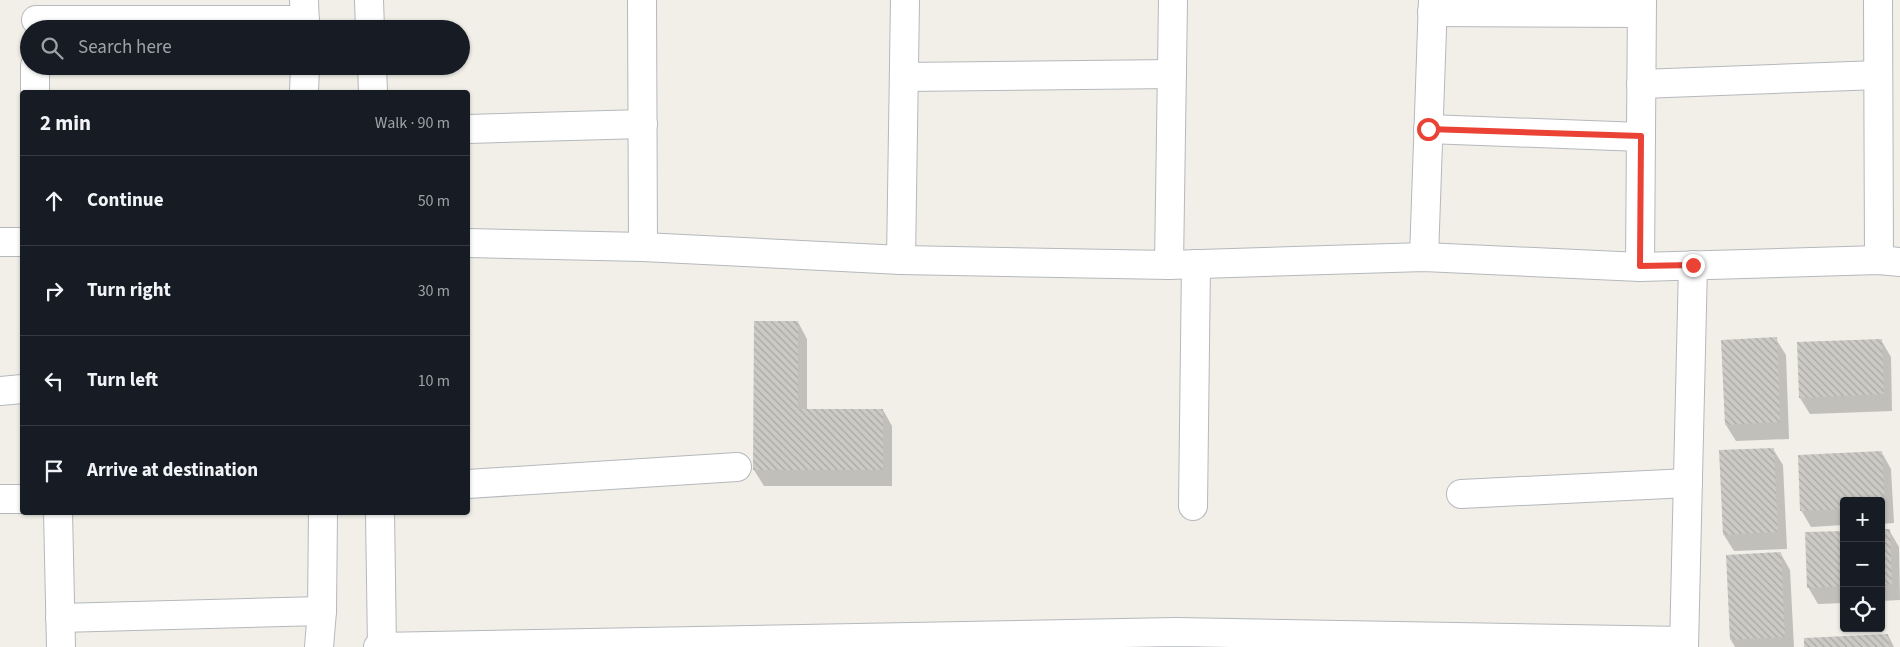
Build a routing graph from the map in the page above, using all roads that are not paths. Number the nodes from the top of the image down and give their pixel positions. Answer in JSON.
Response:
{"nodes":[{"id":1,"x":369,"y":0,"type":"edge"},
{"id":2,"x":642,"y":0,"type":"edge"},
{"id":3,"x":905,"y":0,"type":"edge"},
{"id":4,"x":1173,"y":0,"type":"edge"},
{"id":5,"x":1878,"y":0,"type":"edge"},
{"id":6,"x":1432,"y":6,"type":"edge"},
{"id":7,"x":1642,"y":7,"type":"edge"},
{"id":8,"x":35,"y":16,"type":"edge"},
{"id":9,"x":305,"y":16,"type":"edge"},
{"id":10,"x":370,"y":20,"type":"edge"},
{"id":11,"x":1172,"y":74,"type":"junction"},
{"id":12,"x":35,"y":75,"type":"edge"},
{"id":13,"x":305,"y":75,"type":"edge"},
{"id":14,"x":372,"y":75,"type":"edge"},
{"id":15,"x":1878,"y":75,"type":"junction"},
{"id":16,"x":904,"y":77,"type":"junction"},
{"id":17,"x":1641,"y":84,"type":"junction"},
{"id":18,"x":35,"y":90,"type":"edge"},
{"id":19,"x":304,"y":90,"type":"edge"},
{"id":20,"x":373,"y":90,"type":"edge"},
{"id":21,"x":643,"y":124,"type":"junction"},
{"id":22,"x":470,"y":129,"type":"edge"},
{"id":23,"x":1428,"y":129,"type":"junction"},
{"id":24,"x":1641,"y":136,"type":"junction"},
{"id":25,"x":0,"y":242,"type":"edge"},
{"id":26,"x":20,"y":242,"type":"edge"},
{"id":27,"x":470,"y":243,"type":"edge"},
{"id":28,"x":643,"y":247,"type":"junction"},
{"id":29,"x":1424,"y":257,"type":"junction"},
{"id":30,"x":901,"y":260,"type":"junction"},
{"id":31,"x":1890,"y":261,"type":"edge"},
{"id":32,"x":1169,"y":264,"type":"junction"},
{"id":33,"x":1196,"y":264,"type":"junction"},
{"id":34,"x":1693,"y":265,"type":"junction"},
{"id":35,"x":1640,"y":266,"type":"junction"},
{"id":36,"x":20,"y":390,"type":"edge"},
{"id":37,"x":0,"y":391,"type":"edge"},
{"id":38,"x":737,"y":467,"type":"dead end"},
{"id":39,"x":470,"y":484,"type":"edge"},
{"id":40,"x":1688,"y":484,"type":"junction"},
{"id":41,"x":1461,"y":494,"type":"dead end"},
{"id":42,"x":20,"y":498,"type":"edge"},
{"id":43,"x":0,"y":499,"type":"edge"},
{"id":44,"x":1193,"y":506,"type":"dead end"},
{"id":45,"x":58,"y":515,"type":"edge"},
{"id":46,"x":323,"y":515,"type":"edge"},
{"id":47,"x":380,"y":515,"type":"edge"},
{"id":48,"x":322,"y":610,"type":"junction"},
{"id":49,"x":60,"y":618,"type":"junction"},
{"id":50,"x":1431,"y":642,"type":"edge"},
{"id":51,"x":1684,"y":644,"type":"edge"},
{"id":52,"x":61,"y":647,"type":"edge"},
{"id":53,"x":319,"y":647,"type":"edge"},
{"id":54,"x":380,"y":647,"type":"edge"}],
"edges":[{"from":1,"to":10,"type":"street"},
{"from":2,"to":21,"type":"street"},
{"from":3,"to":16,"type":"street"},
{"from":4,"to":11,"type":"street"},
{"from":5,"to":15,"type":"street"},
{"from":6,"to":7,"type":"street"},
{"from":6,"to":23,"type":"street"},
{"from":7,"to":17,"type":"street"},
{"from":8,"to":9,"type":"street"},
{"from":11,"to":16,"type":"street"},
{"from":11,"to":32,"type":"street"},
{"from":12,"to":18,"type":"street"},
{"from":13,"to":19,"type":"street"},
{"from":14,"to":20,"type":"street"},
{"from":15,"to":17,"type":"street"},
{"from":15,"to":31,"type":"street"},
{"from":16,"to":30,"type":"street"},
{"from":17,"to":24,"type":"street"},
{"from":21,"to":22,"type":"street"},
{"from":21,"to":28,"type":"street"},
{"from":23,"to":24,"type":"street"},
{"from":23,"to":29,"type":"street"},
{"from":24,"to":35,"type":"street"},
{"from":25,"to":26,"type":"street"},
{"from":27,"to":28,"type":"street"},
{"from":28,"to":30,"type":"street"},
{"from":29,"to":33,"type":"street"},
{"from":29,"to":35,"type":"street"},
{"from":30,"to":32,"type":"street"},
{"from":31,"to":34,"type":"street"},
{"from":32,"to":33,"type":"street"},
{"from":33,"to":44,"type":"street"},
{"from":34,"to":35,"type":"street"},
{"from":34,"to":40,"type":"street"},
{"from":36,"to":37,"type":"street"},
{"from":38,"to":39,"type":"street"},
{"from":40,"to":41,"type":"street"},
{"from":40,"to":51,"type":"street"},
{"from":42,"to":43,"type":"street"},
{"from":45,"to":49,"type":"street"},
{"from":46,"to":48,"type":"street"},
{"from":47,"to":54,"type":"street"},
{"from":48,"to":49,"type":"street"},
{"from":48,"to":53,"type":"street"},
{"from":49,"to":52,"type":"street"},
{"from":50,"to":51,"type":"street"},
{"from":50,"to":54,"type":"street"}]}
